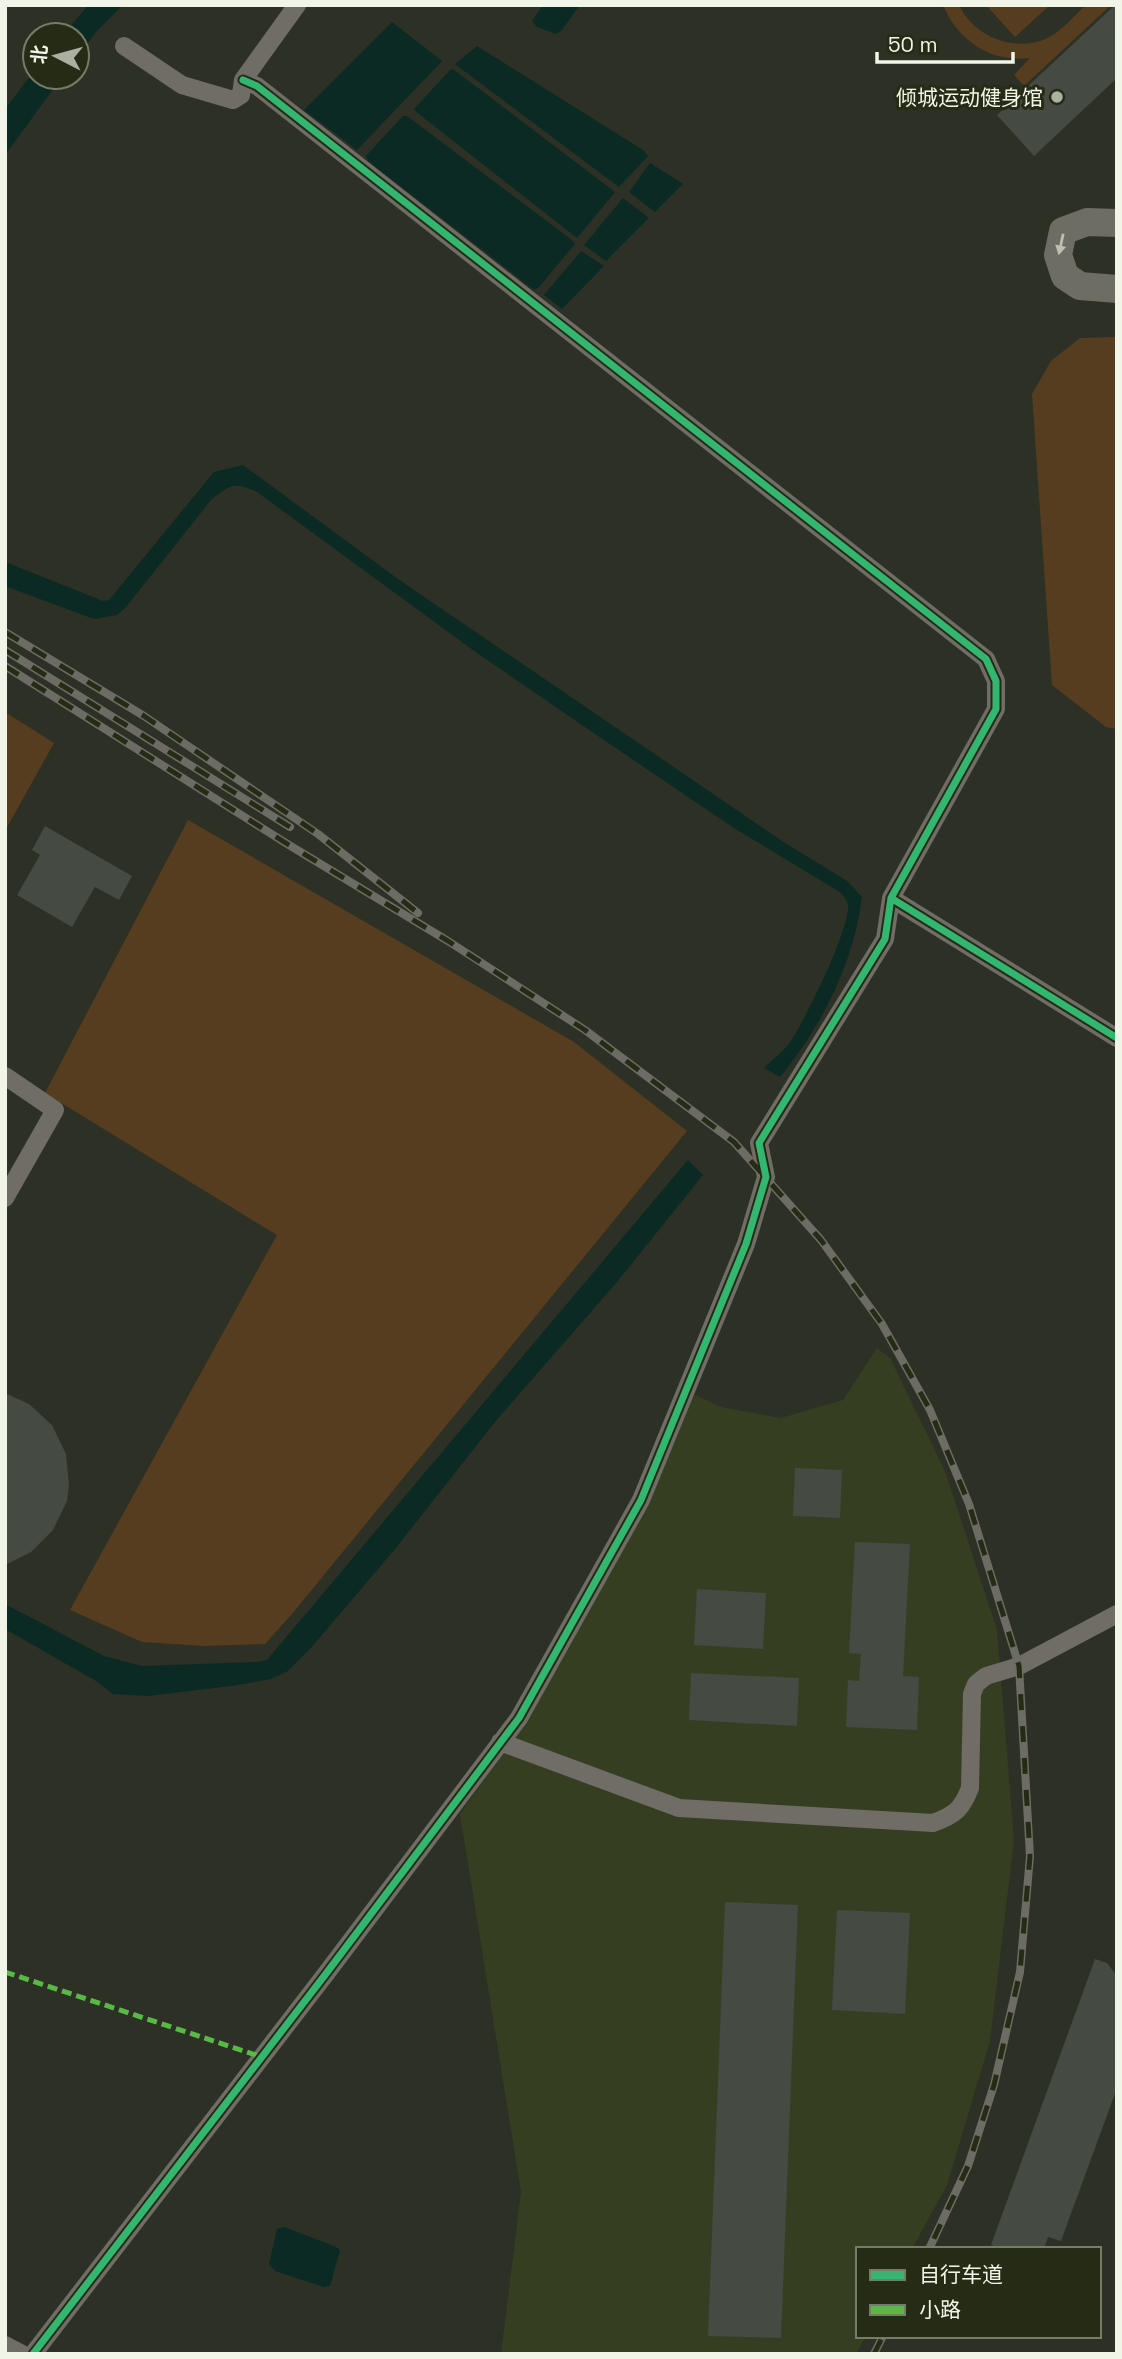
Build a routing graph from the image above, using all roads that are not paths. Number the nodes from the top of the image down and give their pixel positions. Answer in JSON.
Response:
{"nodes":[{"id":1,"x":297,"y":5,"type":"edge"},
{"id":2,"x":124,"y":47,"type":"dead end"},
{"id":3,"x":243,"y":80,"type":"junction"},
{"id":4,"x":1117,"y":223,"type":"edge"},
{"id":5,"x":1117,"y":289,"type":"edge"},
{"id":6,"x":891,"y":898,"type":"junction"},
{"id":7,"x":1117,"y":1038,"type":"edge"},
{"id":8,"x":5,"y":1076,"type":"edge"},
{"id":9,"x":5,"y":1198,"type":"edge"},
{"id":10,"x":1117,"y":1614,"type":"edge"},
{"id":11,"x":500,"y":1742,"type":"junction"},
{"id":12,"x":5,"y":2345,"type":"edge"},
{"id":13,"x":22,"y":2354,"type":"edge"},
{"id":14,"x":33,"y":2354,"type":"edge"}],
"edges":[{"from":1,"to":3,"type":"street"},
{"from":2,"to":3,"type":"street"},
{"from":3,"to":6,"type":"street"},
{"from":4,"to":5,"type":"main road","one_way":true},
{"from":6,"to":7,"type":"street"},
{"from":6,"to":11,"type":"street"},
{"from":8,"to":9,"type":"street"},
{"from":10,"to":11,"type":"street"},
{"from":11,"to":14,"type":"street"},
{"from":12,"to":13,"type":"street"}]}
